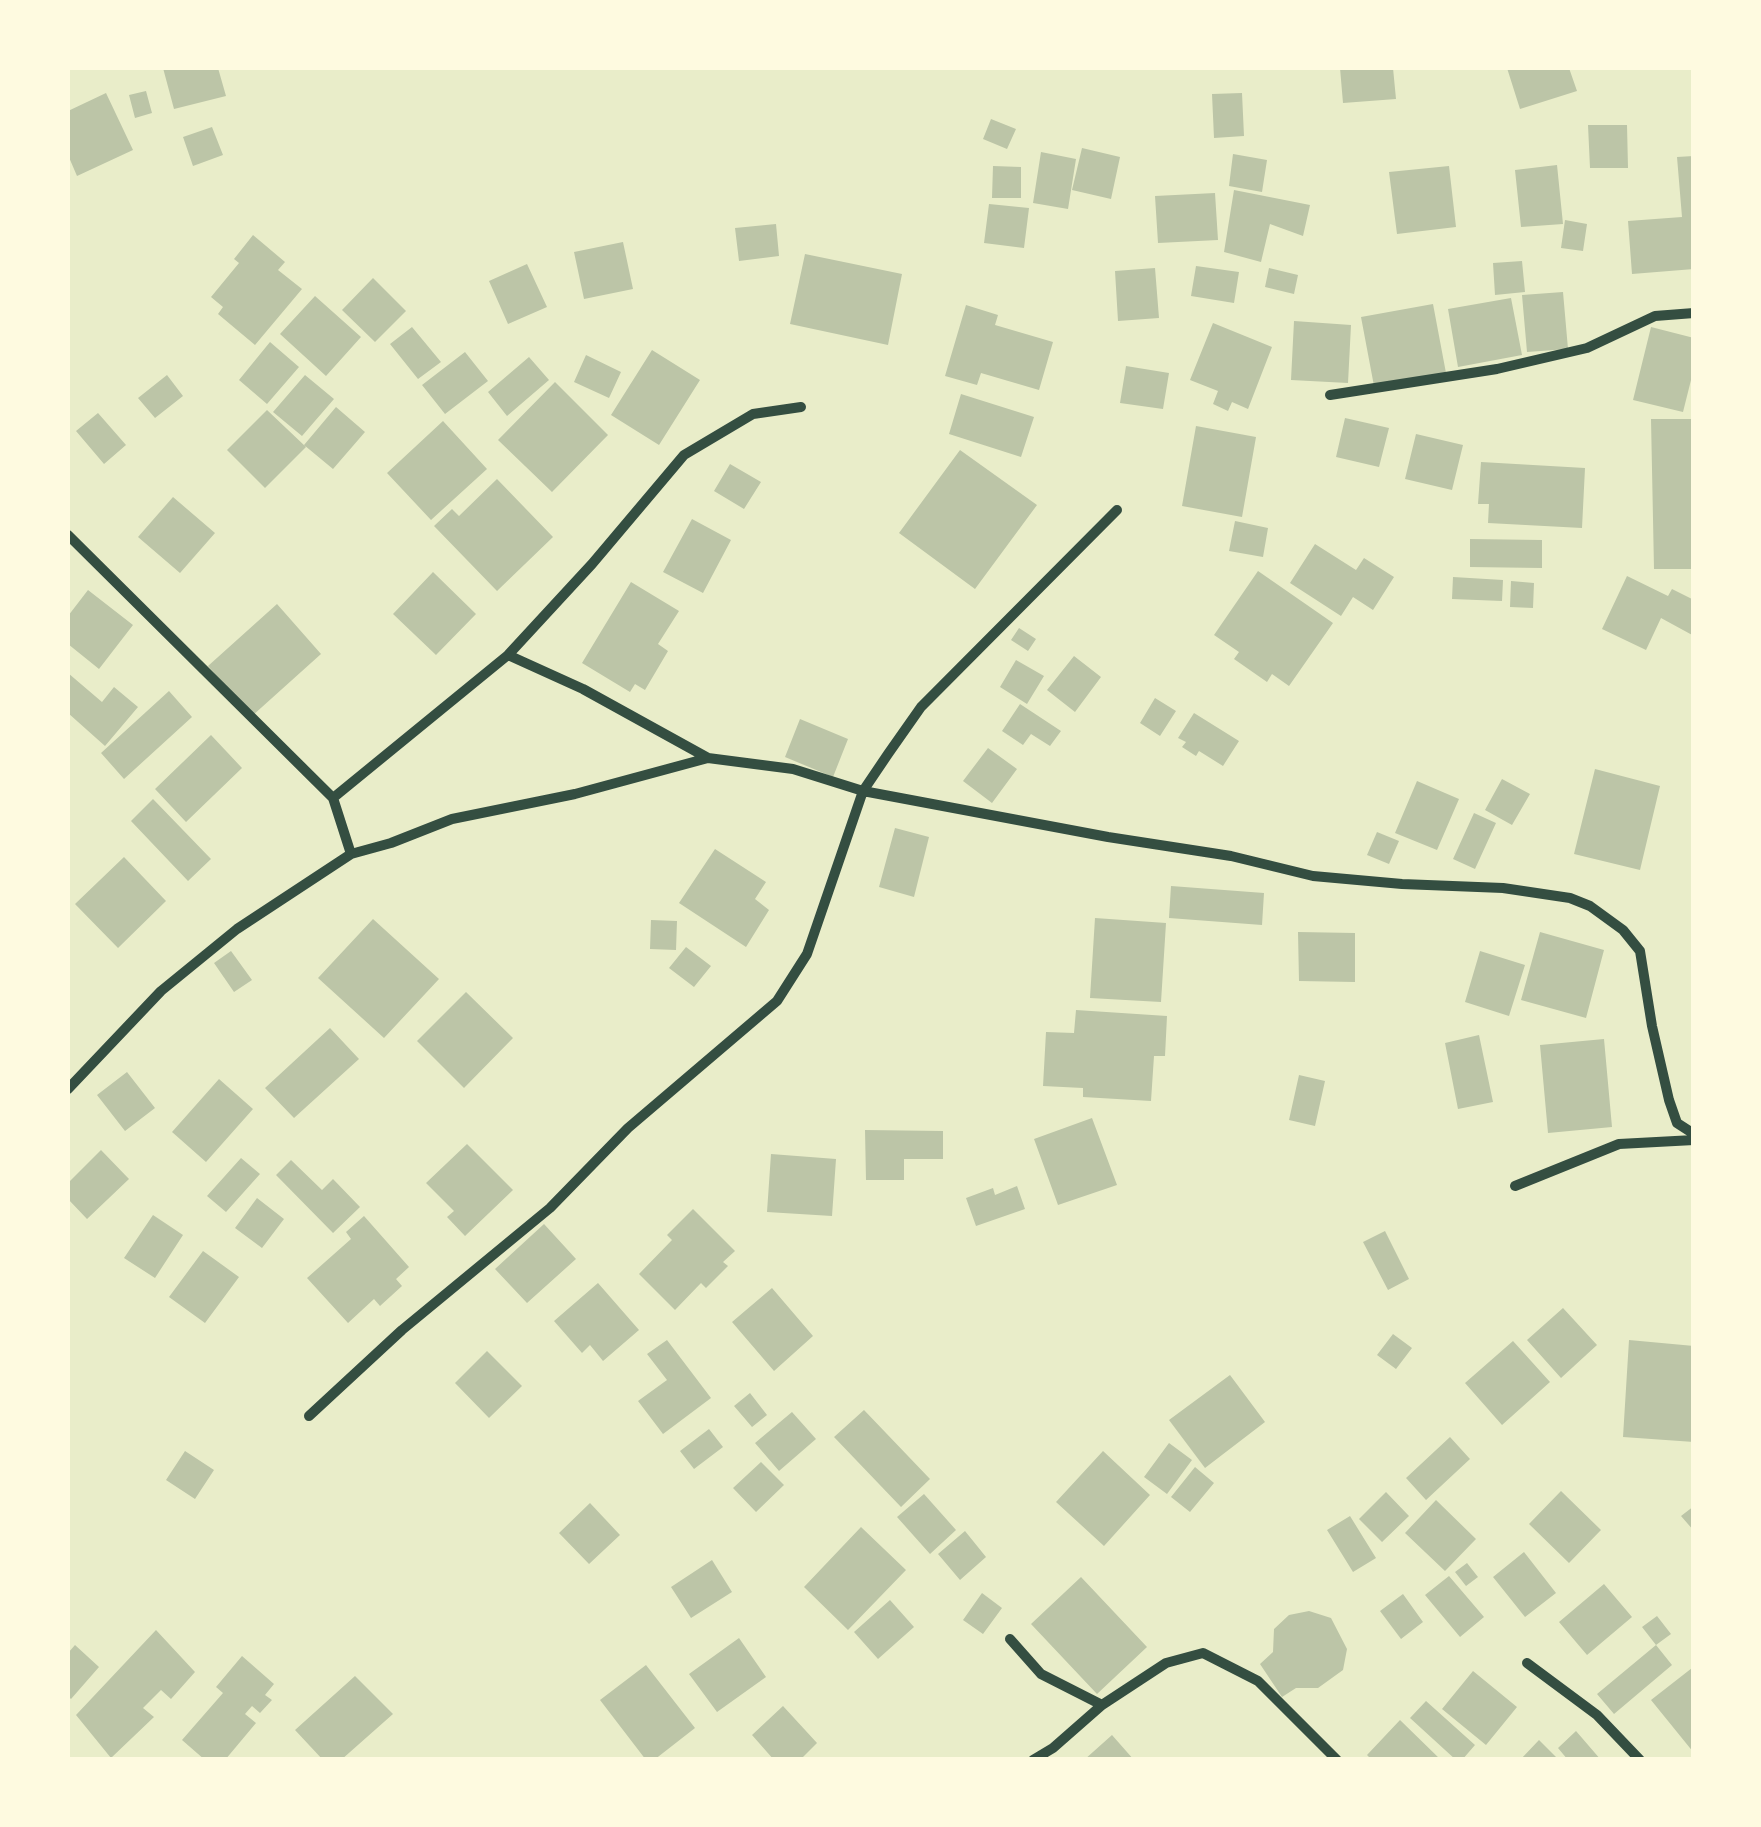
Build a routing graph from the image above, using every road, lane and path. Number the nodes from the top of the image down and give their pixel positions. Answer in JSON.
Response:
{"nodes":[{"id":1,"x":1694,"y":313,"type":"edge"},
{"id":2,"x":1330,"y":395,"type":"dead end"},
{"id":3,"x":801,"y":406,"type":"dead end"},
{"id":4,"x":1117,"y":510,"type":"dead end"},
{"id":5,"x":68,"y":535,"type":"edge"},
{"id":6,"x":508,"y":655,"type":"junction"},
{"id":7,"x":708,"y":758,"type":"junction"},
{"id":8,"x":863,"y":791,"type":"junction"},
{"id":9,"x":334,"y":798,"type":"junction"},
{"id":10,"x":351,"y":854,"type":"junction"},
{"id":11,"x":68,"y":1089,"type":"edge"},
{"id":12,"x":1694,"y":1137,"type":"edge"},
{"id":13,"x":1514,"y":1186,"type":"dead end"},
{"id":14,"x":308,"y":1416,"type":"dead end"},
{"id":15,"x":1010,"y":1639,"type":"dead end"},
{"id":16,"x":1527,"y":1663,"type":"dead end"},
{"id":17,"x":1102,"y":1705,"type":"junction"},
{"id":18,"x":1033,"y":1760,"type":"edge"},
{"id":19,"x":1337,"y":1760,"type":"edge"},
{"id":20,"x":1640,"y":1760,"type":"edge"}],
"edges":[{"from":1,"to":2,"type":"street"},
{"from":3,"to":6,"type":"street"},
{"from":4,"to":8,"type":"street"},
{"from":5,"to":9,"type":"street"},
{"from":6,"to":7,"type":"street"},
{"from":6,"to":9,"type":"street"},
{"from":7,"to":8,"type":"street"},
{"from":7,"to":10,"type":"street"},
{"from":8,"to":12,"type":"street"},
{"from":8,"to":14,"type":"street"},
{"from":9,"to":10,"type":"street"},
{"from":10,"to":11,"type":"street"},
{"from":12,"to":13,"type":"street"},
{"from":15,"to":17,"type":"street"},
{"from":16,"to":20,"type":"street"},
{"from":17,"to":18,"type":"street"},
{"from":17,"to":19,"type":"street"}]}
